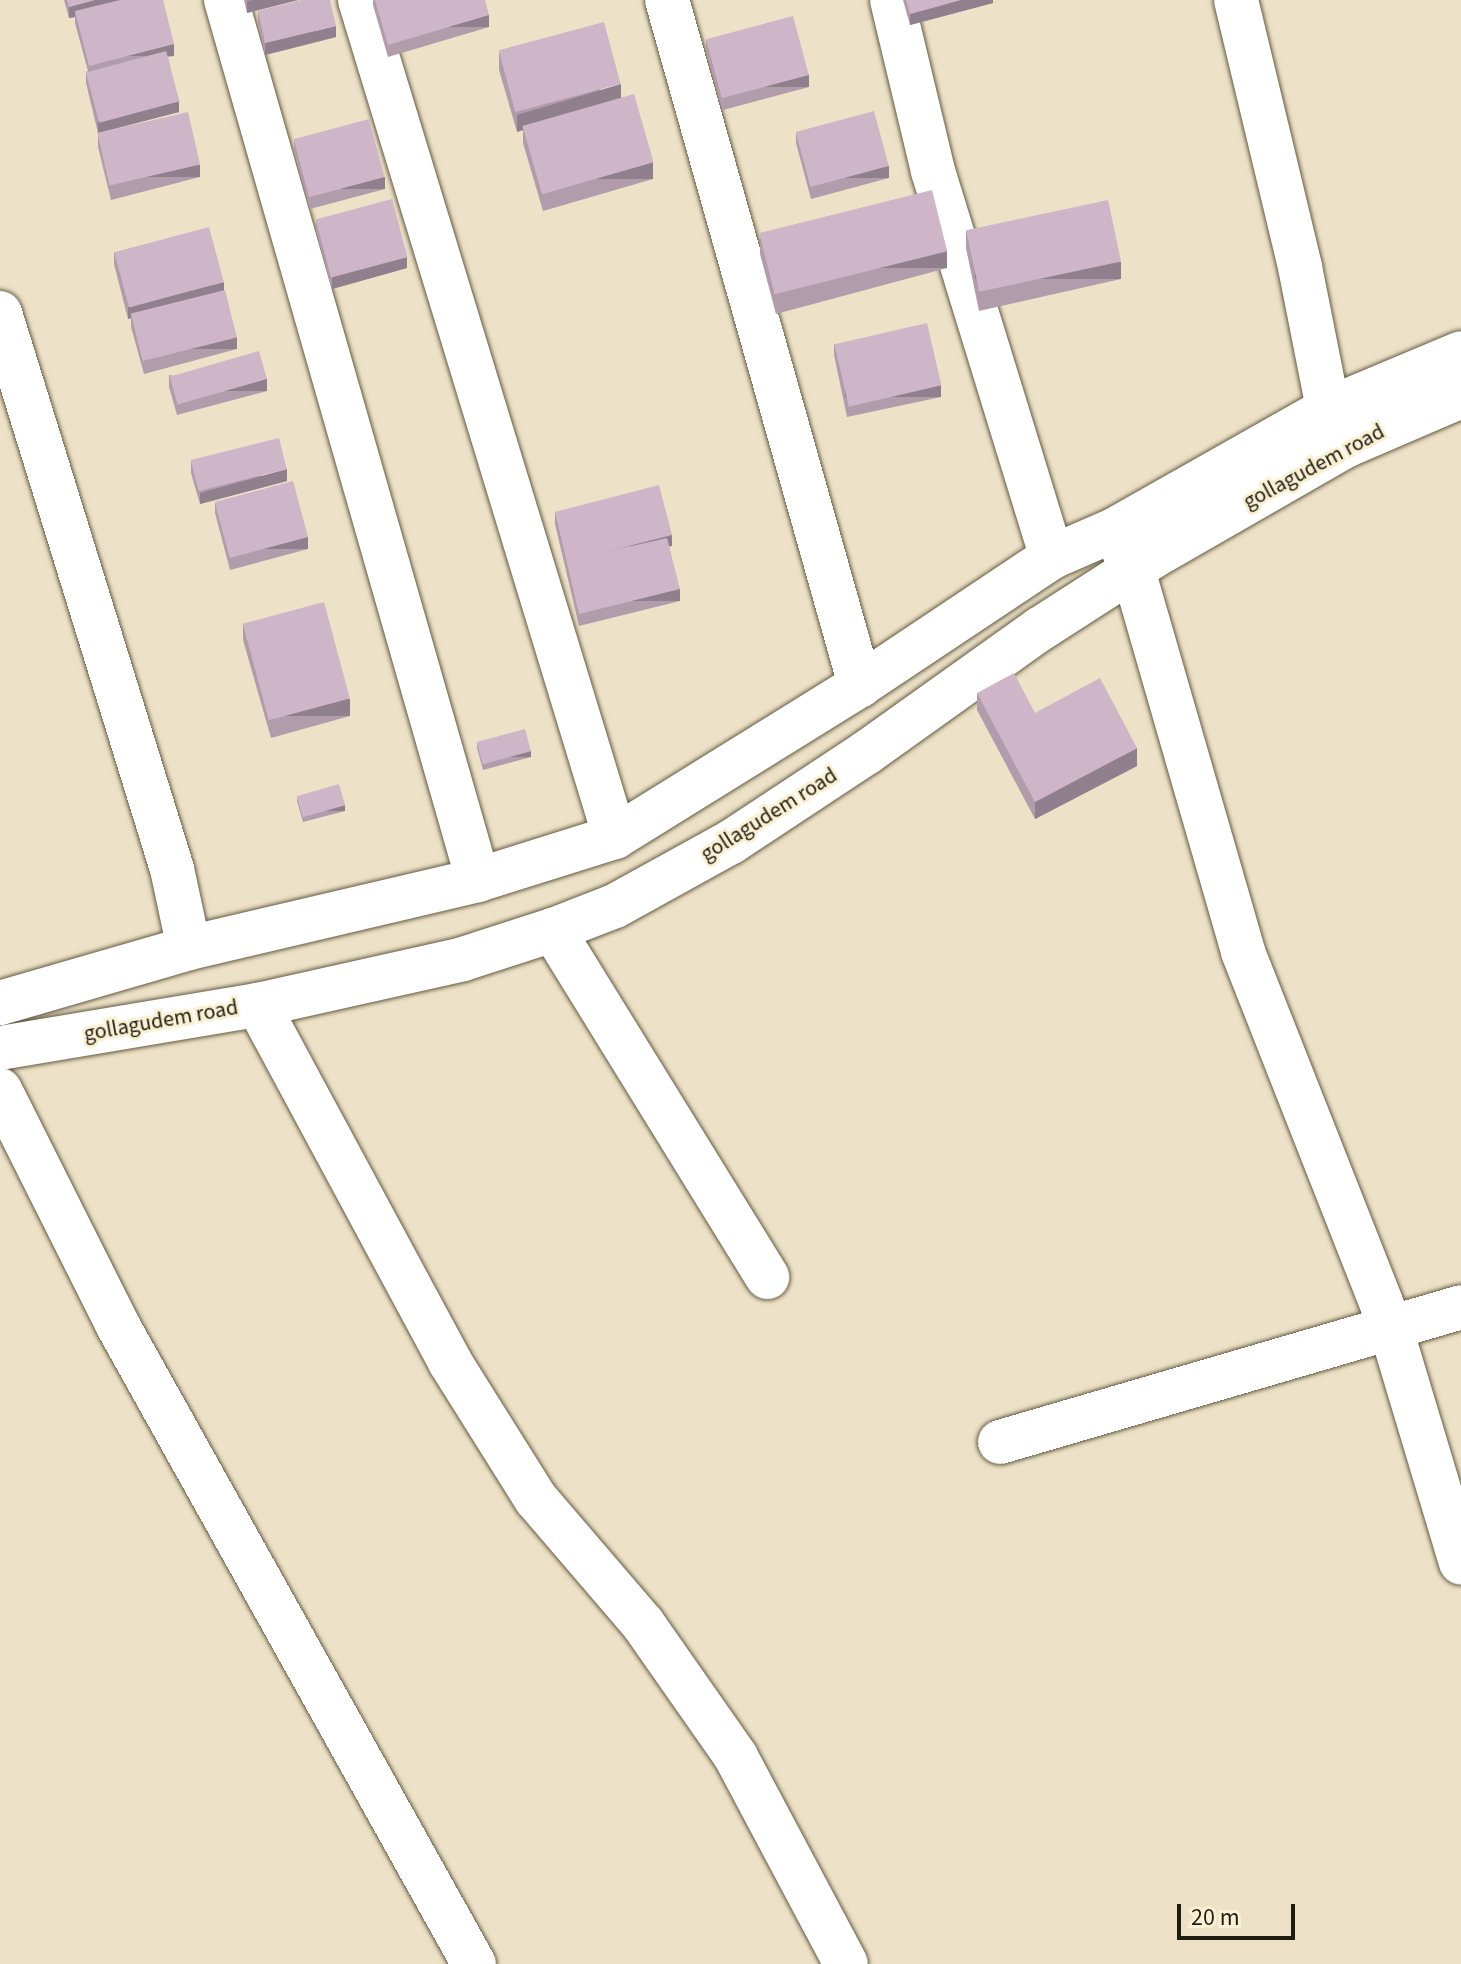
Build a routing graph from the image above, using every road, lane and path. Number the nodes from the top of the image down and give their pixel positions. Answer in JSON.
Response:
{"nodes":[{"id":1,"x":226,"y":0,"type":"edge"},
{"id":2,"x":360,"y":0,"type":"edge"},
{"id":3,"x":667,"y":0,"type":"edge"},
{"id":4,"x":892,"y":0,"type":"edge"},
{"id":5,"x":1236,"y":0,"type":"edge"},
{"id":6,"x":0,"y":313,"type":"edge"},
{"id":7,"x":1461,"y":353,"type":"edge"},
{"id":8,"x":1461,"y":396,"type":"edge"},
{"id":9,"x":1328,"y":409,"type":"junction"},
{"id":10,"x":1114,"y":530,"type":"junction"},
{"id":11,"x":1052,"y":557,"type":"junction"},
{"id":12,"x":1133,"y":570,"type":"junction"},
{"id":13,"x":860,"y":685,"type":"junction"},
{"id":14,"x":615,"y":837,"type":"junction"},
{"id":15,"x":478,"y":880,"type":"junction"},
{"id":16,"x":553,"y":930,"type":"junction"},
{"id":17,"x":189,"y":948,"type":"junction"},
{"id":18,"x":0,"y":1003,"type":"edge"},
{"id":19,"x":258,"y":1005,"type":"junction"},
{"id":20,"x":0,"y":1048,"type":"edge"},
{"id":21,"x":0,"y":1090,"type":"edge"},
{"id":22,"x":767,"y":1277,"type":"dead end"},
{"id":23,"x":1461,"y":1307,"type":"edge"},
{"id":24,"x":1390,"y":1326,"type":"junction"},
{"id":25,"x":1000,"y":1442,"type":"dead end"},
{"id":26,"x":1461,"y":1563,"type":"edge"},
{"id":27,"x":474,"y":1964,"type":"edge"},
{"id":28,"x":846,"y":1964,"type":"edge"}],
"edges":[{"from":1,"to":15,"type":"street"},
{"from":2,"to":14,"type":"street"},
{"from":3,"to":13,"type":"street"},
{"from":4,"to":11,"type":"street"},
{"from":5,"to":9,"type":"street"},
{"from":6,"to":17,"type":"street"},
{"from":7,"to":9,"type":"street","name":"gollagudem road"},
{"from":8,"to":12,"type":"street","name":"gollagudem road"},
{"from":9,"to":10,"type":"street","name":"gollagudem road"},
{"from":10,"to":11,"type":"street","name":"gollagudem road"},
{"from":10,"to":12,"type":"street"},
{"from":11,"to":13,"type":"street","name":"gollagudem road"},
{"from":12,"to":16,"type":"street","name":"gollagudem road"},
{"from":12,"to":24,"type":"street"},
{"from":13,"to":14,"type":"street","name":"gollagudem road"},
{"from":14,"to":15,"type":"street","name":"gollagudem road"},
{"from":15,"to":17,"type":"street","name":"gollagudem road"},
{"from":16,"to":19,"type":"street","name":"gollagudem road"},
{"from":16,"to":22,"type":"street"},
{"from":17,"to":18,"type":"street","name":"gollagudem road"},
{"from":19,"to":20,"type":"street","name":"gollagudem road"},
{"from":19,"to":28,"type":"street"},
{"from":21,"to":27,"type":"street"},
{"from":23,"to":24,"type":"street"},
{"from":24,"to":25,"type":"street"},
{"from":24,"to":26,"type":"street"}]}
